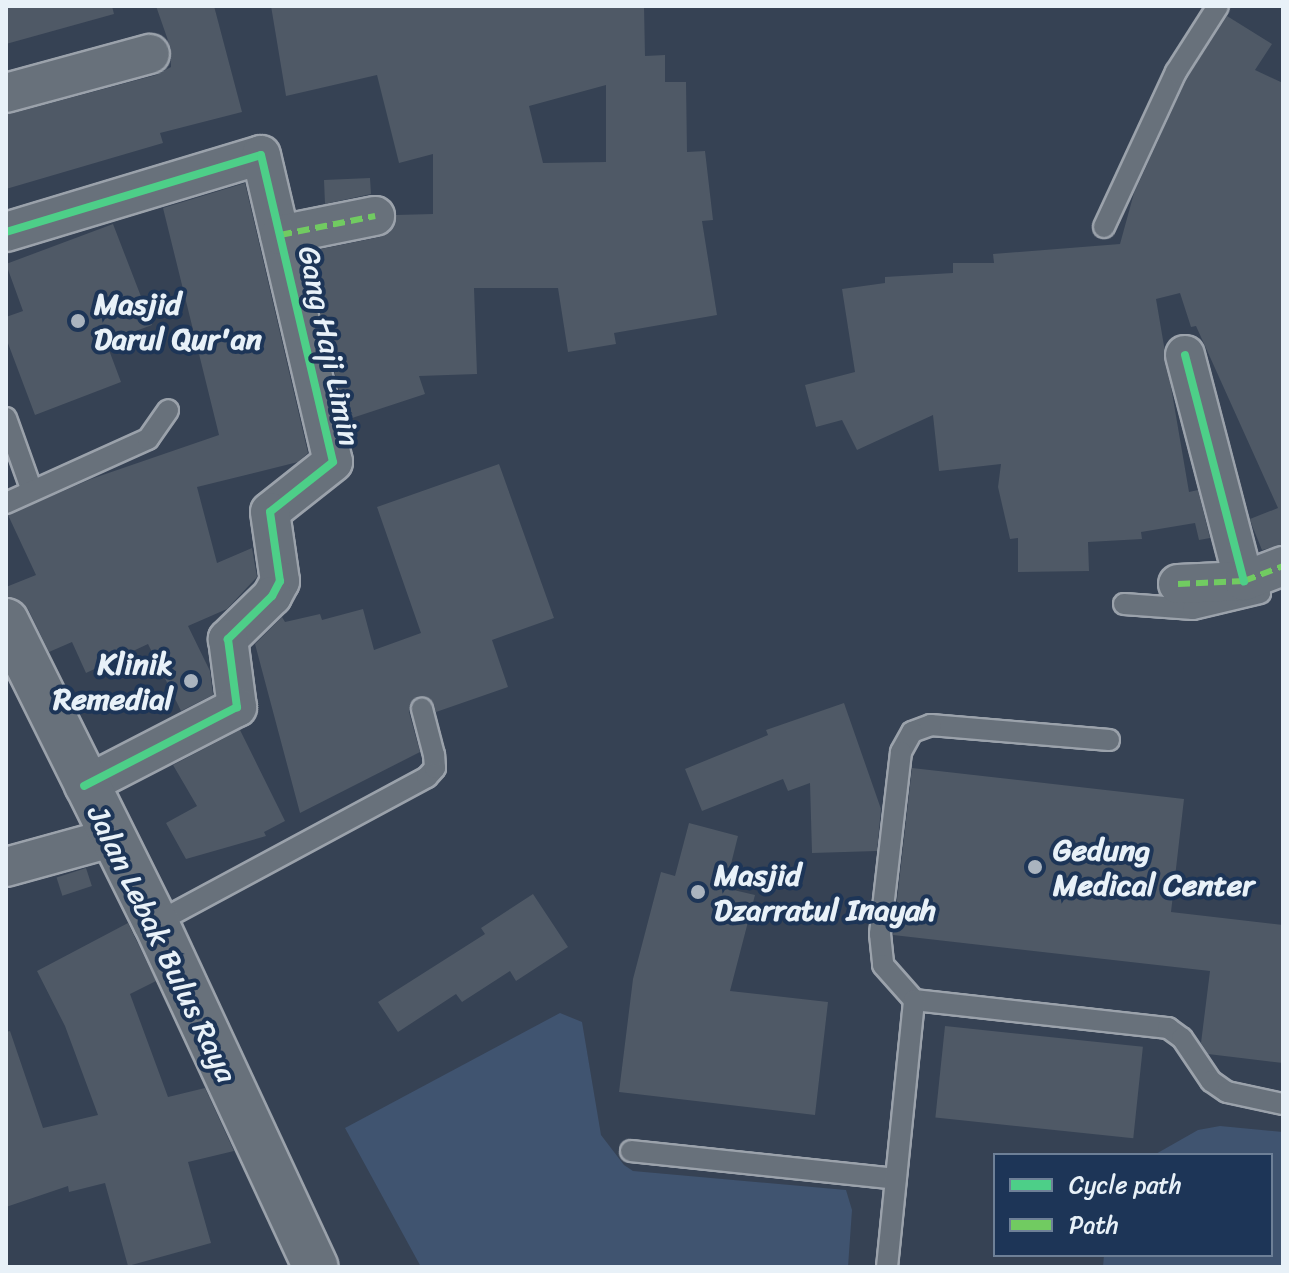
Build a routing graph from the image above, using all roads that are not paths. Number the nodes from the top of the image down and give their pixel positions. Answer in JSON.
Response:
{"nodes":[{"id":1,"x":1218,"y":6,"type":"edge"},
{"id":2,"x":150,"y":54,"type":"dead end"},
{"id":3,"x":6,"y":93,"type":"edge"},
{"id":4,"x":375,"y":216,"type":"dead end"},
{"id":5,"x":1104,"y":227,"type":"dead end"},
{"id":6,"x":6,"y":232,"type":"edge"},
{"id":7,"x":280,"y":235,"type":"junction"},
{"id":8,"x":1185,"y":355,"type":"dead end"},
{"id":9,"x":168,"y":410,"type":"dead end"},
{"id":10,"x":6,"y":418,"type":"edge"},
{"id":11,"x":32,"y":491,"type":"junction"},
{"id":12,"x":6,"y":503,"type":"edge"},
{"id":13,"x":1283,"y":566,"type":"edge"},
{"id":14,"x":1244,"y":581,"type":"junction"},
{"id":15,"x":1178,"y":584,"type":"dead end"},
{"id":16,"x":1283,"y":586,"type":"edge"},
{"id":17,"x":1124,"y":604,"type":"dead end"},
{"id":18,"x":6,"y":621,"type":"edge"},
{"id":19,"x":422,"y":709,"type":"dead end"},
{"id":20,"x":1109,"y":740,"type":"dead end"},
{"id":21,"x":84,"y":786,"type":"junction"},
{"id":22,"x":111,"y":838,"type":"junction"},
{"id":23,"x":6,"y":867,"type":"edge"},
{"id":24,"x":156,"y":923,"type":"junction"},
{"id":25,"x":914,"y":1000,"type":"junction"},
{"id":26,"x":1283,"y":1104,"type":"edge"},
{"id":27,"x":631,"y":1151,"type":"dead end"},
{"id":28,"x":896,"y":1179,"type":"junction"},
{"id":29,"x":316,"y":1267,"type":"edge"},
{"id":30,"x":887,"y":1267,"type":"edge"}],
"edges":[{"from":1,"to":5,"type":"lane"},
{"from":2,"to":3,"type":"street"},
{"from":4,"to":7,"type":"street"},
{"from":6,"to":7,"type":"street","name":"Gang Haji Limin"},
{"from":7,"to":21,"type":"street","name":"Gang Haji Limin"},
{"from":8,"to":14,"type":"street"},
{"from":9,"to":11,"type":"lane"},
{"from":10,"to":11,"type":"lane"},
{"from":11,"to":12,"type":"lane"},
{"from":13,"to":14,"type":"street"},
{"from":14,"to":15,"type":"street"},
{"from":16,"to":17,"type":"lane"},
{"from":18,"to":21,"type":"main road","name":"Jalan Lebak Bulus Raya"},
{"from":19,"to":24,"type":"lane"},
{"from":20,"to":25,"type":"lane"},
{"from":21,"to":22,"type":"main road","name":"Jalan Lebak Bulus Raya"},
{"from":22,"to":23,"type":"street"},
{"from":22,"to":24,"type":"main road","name":"Jalan Lebak Bulus Raya"},
{"from":24,"to":29,"type":"main road","name":"Jalan Lebak Bulus Raya"},
{"from":25,"to":26,"type":"lane"},
{"from":25,"to":28,"type":"lane"},
{"from":27,"to":28,"type":"lane"},
{"from":28,"to":30,"type":"lane"}]}
